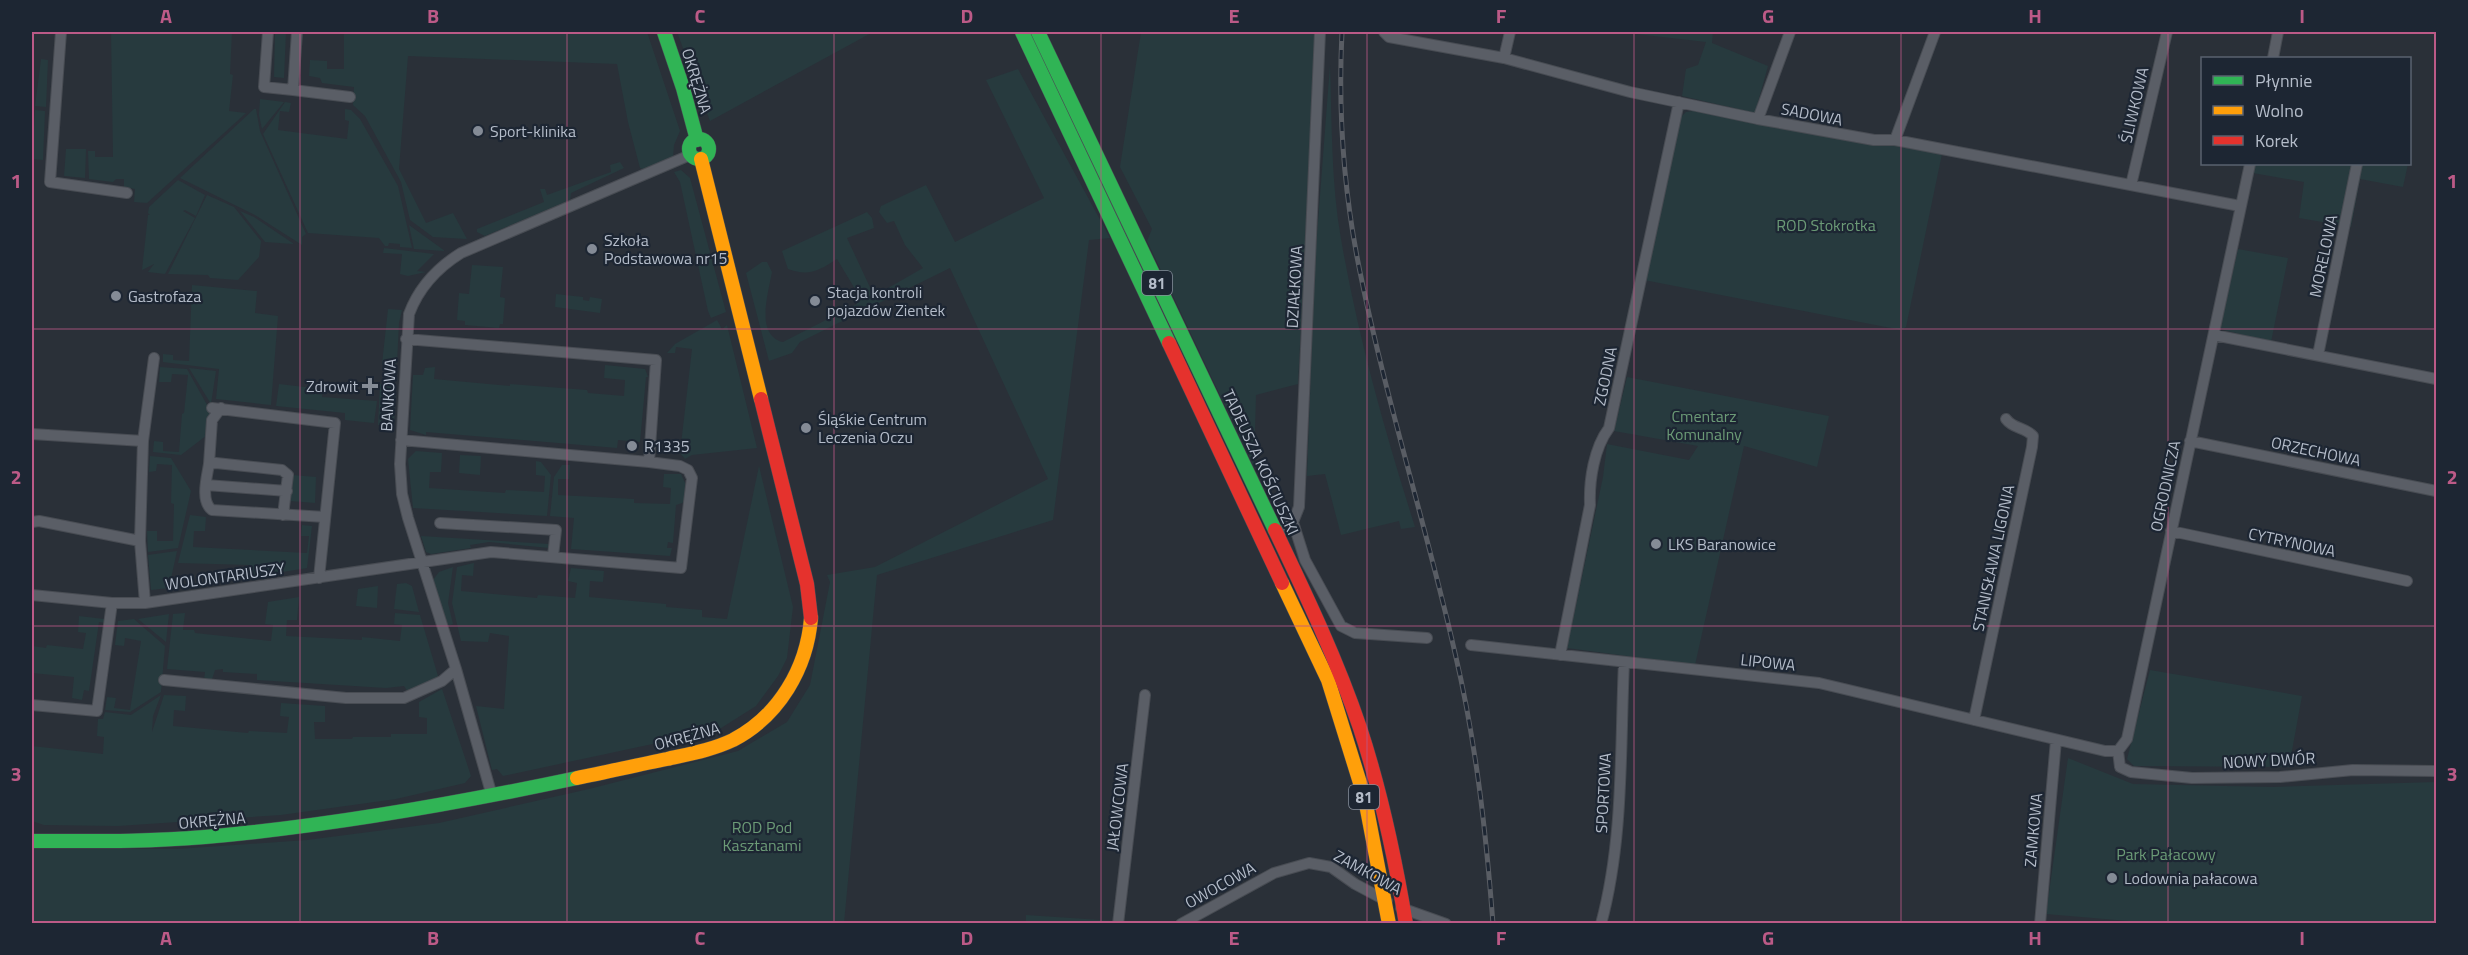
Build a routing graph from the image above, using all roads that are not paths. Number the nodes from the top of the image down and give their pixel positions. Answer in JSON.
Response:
{"nodes":[{"id":1,"x":61,"y":32,"type":"edge"},
{"id":2,"x":268,"y":32,"type":"edge"},
{"id":3,"x":297,"y":32,"type":"edge"},
{"id":4,"x":664,"y":32,"type":"edge"},
{"id":5,"x":1022,"y":32,"type":"edge"},
{"id":6,"x":1038,"y":32,"type":"edge"},
{"id":7,"x":1320,"y":32,"type":"edge"},
{"id":8,"x":1384,"y":32,"type":"edge"},
{"id":9,"x":1510,"y":32,"type":"edge"},
{"id":10,"x":1790,"y":32,"type":"edge"},
{"id":11,"x":1935,"y":32,"type":"edge"},
{"id":12,"x":2167,"y":32,"type":"edge"},
{"id":13,"x":2278,"y":32,"type":"edge"},
{"id":14,"x":2272,"y":57,"type":"edge"},
{"id":15,"x":1504,"y":58,"type":"junction"},
{"id":16,"x":293,"y":90,"type":"junction"},
{"id":17,"x":350,"y":97,"type":"dead end"},
{"id":18,"x":1679,"y":102,"type":"junction"},
{"id":19,"x":1758,"y":119,"type":"junction"},
{"id":20,"x":1895,"y":140,"type":"junction"},
{"id":21,"x":696,"y":157,"type":"junction"},
{"id":22,"x":2250,"y":165,"type":"edge"},
{"id":23,"x":2357,"y":165,"type":"edge"},
{"id":24,"x":2131,"y":185,"type":"junction"},
{"id":25,"x":127,"y":193,"type":"dead end"},
{"id":26,"x":2240,"y":206,"type":"junction"},
{"id":27,"x":2214,"y":335,"type":"junction"},
{"id":28,"x":406,"y":339,"type":"junction"},
{"id":29,"x":2318,"y":356,"type":"junction"},
{"id":30,"x":154,"y":358,"type":"dead end"},
{"id":31,"x":2436,"y":379,"type":"edge"},
{"id":32,"x":2006,"y":419,"type":"dead end"},
{"id":33,"x":32,"y":434,"type":"edge"},
{"id":34,"x":401,"y":440,"type":"junction"},
{"id":35,"x":143,"y":441,"type":"junction"},
{"id":36,"x":2190,"y":441,"type":"junction"},
{"id":37,"x":649,"y":462,"type":"junction"},
{"id":38,"x":208,"y":464,"type":"junction"},
{"id":39,"x":206,"y":485,"type":"junction"},
{"id":40,"x":287,"y":491,"type":"junction"},
{"id":41,"x":2436,"y":491,"type":"edge"},
{"id":42,"x":284,"y":515,"type":"junction"},
{"id":43,"x":325,"y":517,"type":"junction"},
{"id":44,"x":32,"y":522,"type":"edge"},
{"id":45,"x":1293,"y":522,"type":"junction"},
{"id":46,"x":440,"y":523,"type":"dead end"},
{"id":47,"x":2170,"y":531,"type":"junction"},
{"id":48,"x":1277,"y":535,"type":"junction"},
{"id":49,"x":140,"y":541,"type":"junction"},
{"id":50,"x":553,"y":556,"type":"junction"},
{"id":51,"x":423,"y":563,"type":"junction"},
{"id":52,"x":319,"y":578,"type":"junction"},
{"id":53,"x":2407,"y":581,"type":"dead end"},
{"id":54,"x":32,"y":595,"type":"edge"},
{"id":55,"x":112,"y":603,"type":"junction"},
{"id":56,"x":145,"y":603,"type":"junction"},
{"id":57,"x":1427,"y":638,"type":"dead end"},
{"id":58,"x":1471,"y":645,"type":"dead end"},
{"id":59,"x":1560,"y":655,"type":"junction"},
{"id":60,"x":1624,"y":662,"type":"junction"},
{"id":61,"x":456,"y":669,"type":"junction"},
{"id":62,"x":164,"y":680,"type":"dead end"},
{"id":63,"x":1145,"y":695,"type":"dead end"},
{"id":64,"x":32,"y":705,"type":"edge"},
{"id":65,"x":1974,"y":720,"type":"junction"},
{"id":66,"x":2056,"y":740,"type":"junction"},
{"id":67,"x":2118,"y":751,"type":"junction"},
{"id":68,"x":2436,"y":771,"type":"edge"},
{"id":69,"x":492,"y":796,"type":"junction"},
{"id":70,"x":32,"y":841,"type":"edge"},
{"id":71,"x":1274,"y":873,"type":"joint"},
{"id":72,"x":1384,"y":899,"type":"junction"},
{"id":73,"x":1405,"y":916,"type":"edge"},
{"id":74,"x":1119,"y":924,"type":"edge"},
{"id":75,"x":1181,"y":924,"type":"edge"},
{"id":76,"x":1389,"y":924,"type":"edge"},
{"id":77,"x":1446,"y":924,"type":"edge"},
{"id":78,"x":1601,"y":924,"type":"edge"},
{"id":79,"x":2040,"y":924,"type":"edge"}],
"edges":[{"from":1,"to":25,"type":"street"},
{"from":2,"to":16,"type":"street"},
{"from":3,"to":16,"type":"street"},
{"from":4,"to":21,"type":"main road","name":"OKRĘŻNA"},
{"from":5,"to":72,"type":"main road","name":"TADEUSZA KOŚCIUSZKI","number":"81"},
{"from":6,"to":48,"type":"main road","name":"TADEUSZA KOŚCIUSZKI","number":"81"},
{"from":7,"to":45,"type":"street","name":"DZIAŁKOWA"},
{"from":8,"to":15,"type":"street","name":"SADOWA"},
{"from":9,"to":15,"type":"street"},
{"from":10,"to":19,"type":"street"},
{"from":11,"to":20,"type":"street"},
{"from":12,"to":24,"type":"street","name":"ŚLIWKOWA"},
{"from":13,"to":14,"type":"street"},
{"from":15,"to":18,"type":"street","name":"SADOWA"},
{"from":16,"to":17,"type":"street"},
{"from":18,"to":19,"type":"street","name":"SADOWA"},
{"from":18,"to":59,"type":"street","name":"ZGODNA"},
{"from":19,"to":20,"type":"street","name":"SADOWA"},
{"from":20,"to":24,"type":"street","name":"SADOWA"},
{"from":21,"to":28,"type":"street","name":"BANKOWA"},
{"from":21,"to":69,"type":"main road","name":"OKRĘŻNA"},
{"from":22,"to":26,"type":"street","name":"OGRODNICZA"},
{"from":23,"to":29,"type":"street","name":"MORELOWA"},
{"from":24,"to":26,"type":"street","name":"SADOWA"},
{"from":26,"to":27,"type":"street","name":"OGRODNICZA"},
{"from":27,"to":29,"type":"street"},
{"from":27,"to":36,"type":"street","name":"OGRODNICZA"},
{"from":28,"to":34,"type":"street","name":"BANKOWA"},
{"from":28,"to":37,"type":"street"},
{"from":29,"to":31,"type":"street"},
{"from":30,"to":35,"type":"street"},
{"from":32,"to":65,"type":"street","name":"STANISŁAWA LIGONIA"},
{"from":33,"to":35,"type":"street"},
{"from":34,"to":37,"type":"street"},
{"from":34,"to":51,"type":"street","name":"BANKOWA"},
{"from":35,"to":49,"type":"street"},
{"from":36,"to":41,"type":"street","name":"ORZECHOWA"},
{"from":36,"to":47,"type":"street","name":"OGRODNICZA"},
{"from":37,"to":50,"type":"street","name":"WOLONTARIUSZY"},
{"from":38,"to":39,"type":"street"},
{"from":38,"to":40,"type":"street"},
{"from":38,"to":43,"type":"street"},
{"from":39,"to":40,"type":"street"},
{"from":39,"to":42,"type":"street"},
{"from":40,"to":42,"type":"street"},
{"from":42,"to":43,"type":"street"},
{"from":43,"to":52,"type":"street"},
{"from":44,"to":49,"type":"street"},
{"from":45,"to":48,"type":"street"},
{"from":45,"to":57,"type":"street"},
{"from":46,"to":50,"type":"street"},
{"from":47,"to":53,"type":"street","name":"CYTRYNOWA"},
{"from":47,"to":67,"type":"street","name":"OGRODNICZA"},
{"from":48,"to":73,"type":"main road","name":"TADEUSZA KOŚCIUSZKI","number":"81"},
{"from":49,"to":56,"type":"street"},
{"from":50,"to":51,"type":"street","name":"WOLONTARIUSZY"},
{"from":51,"to":52,"type":"street","name":"WOLONTARIUSZY"},
{"from":51,"to":61,"type":"street","name":"BANKOWA"},
{"from":52,"to":56,"type":"street","name":"WOLONTARIUSZY"},
{"from":54,"to":55,"type":"street","name":"WOLONTARIUSZY"},
{"from":55,"to":56,"type":"street","name":"WOLONTARIUSZY"},
{"from":55,"to":64,"type":"street"},
{"from":58,"to":59,"type":"street","name":"LIPOWA"},
{"from":59,"to":60,"type":"street","name":"LIPOWA"},
{"from":60,"to":65,"type":"street","name":"LIPOWA"},
{"from":60,"to":78,"type":"street","name":"SPORTOWA"},
{"from":61,"to":62,"type":"street"},
{"from":61,"to":69,"type":"street","name":"BANKOWA"},
{"from":63,"to":74,"type":"street","name":"JAŁOWCOWA"},
{"from":65,"to":66,"type":"street","name":"LIPOWA"},
{"from":66,"to":67,"type":"street"},
{"from":66,"to":79,"type":"street","name":"ZAMKOWA"},
{"from":67,"to":68,"type":"street","name":"NOWY DWÓR"},
{"from":69,"to":70,"type":"main road","name":"OKRĘŻNA"},
{"from":71,"to":72,"type":"street","name":"ZAMKOWA"},
{"from":71,"to":75,"type":"street","name":"OWOCOWA"},
{"from":72,"to":73,"type":"street","name":"ZAMKOWA"},
{"from":72,"to":76,"type":"main road","name":"TADEUSZA KOŚCIUSZKI","number":"81"},
{"from":73,"to":77,"type":"street","name":"ZAMKOWA"}]}
